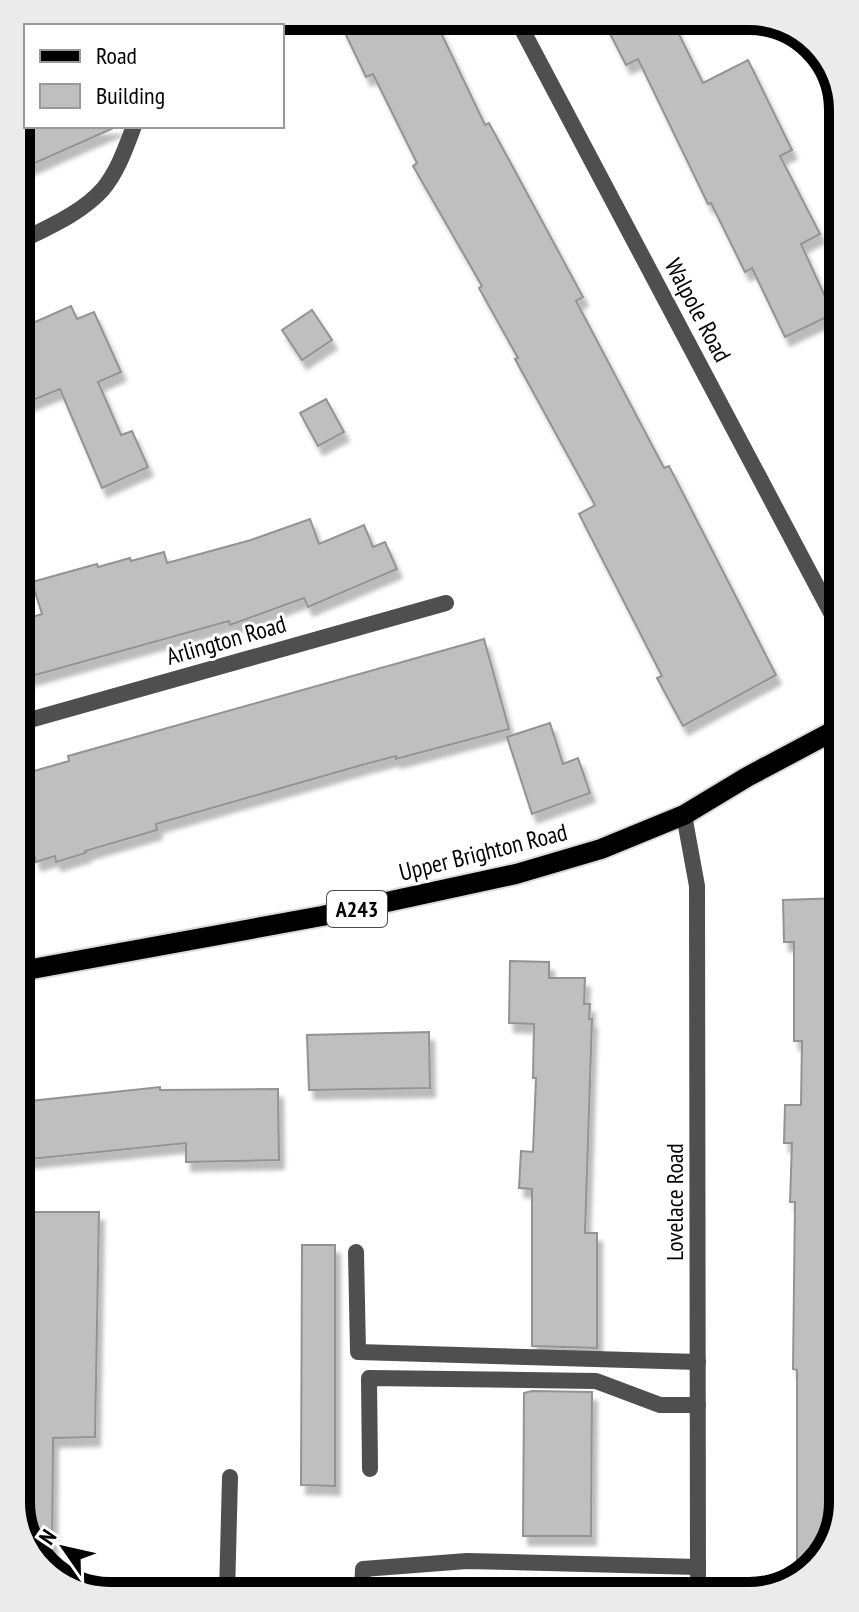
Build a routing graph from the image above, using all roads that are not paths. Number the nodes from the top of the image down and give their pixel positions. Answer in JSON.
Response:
{"nodes":[{"id":1,"x":522,"y":30,"type":"edge"},
{"id":2,"x":133,"y":128,"type":"edge"},
{"id":3,"x":30,"y":236,"type":"edge"},
{"id":4,"x":446,"y":603,"type":"dead end"},
{"id":5,"x":829,"y":609,"type":"edge"},
{"id":6,"x":30,"y":720,"type":"edge"},
{"id":7,"x":829,"y":733,"type":"edge"},
{"id":8,"x":684,"y":815,"type":"junction"},
{"id":9,"x":30,"y":969,"type":"edge"},
{"id":10,"x":356,"y":1252,"type":"dead end"},
{"id":11,"x":698,"y":1362,"type":"junction"},
{"id":12,"x":698,"y":1405,"type":"junction"},
{"id":13,"x":370,"y":1469,"type":"dead end"},
{"id":14,"x":230,"y":1477,"type":"dead end"},
{"id":15,"x":698,"y":1567,"type":"junction"},
{"id":16,"x":227,"y":1582,"type":"edge"},
{"id":17,"x":362,"y":1582,"type":"edge"},
{"id":18,"x":698,"y":1582,"type":"edge"}],
"edges":[{"from":1,"to":5,"type":"street","name":"Walpole Road"},
{"from":2,"to":3,"type":"street"},
{"from":4,"to":6,"type":"street","name":"Arlington Road"},
{"from":7,"to":8,"type":"main road","name":"Upper Brighton Road","number":"A243"},
{"from":8,"to":9,"type":"main road","name":"Upper Brighton Road","number":"A243"},
{"from":8,"to":11,"type":"street","name":"Lovelace Road"},
{"from":10,"to":11,"type":"street"},
{"from":11,"to":12,"type":"street","name":"Lovelace Road"},
{"from":12,"to":13,"type":"street"},
{"from":12,"to":15,"type":"street","name":"Lovelace Road"},
{"from":14,"to":16,"type":"street"},
{"from":15,"to":17,"type":"street"},
{"from":15,"to":18,"type":"street","name":"Lovelace Road"}]}
